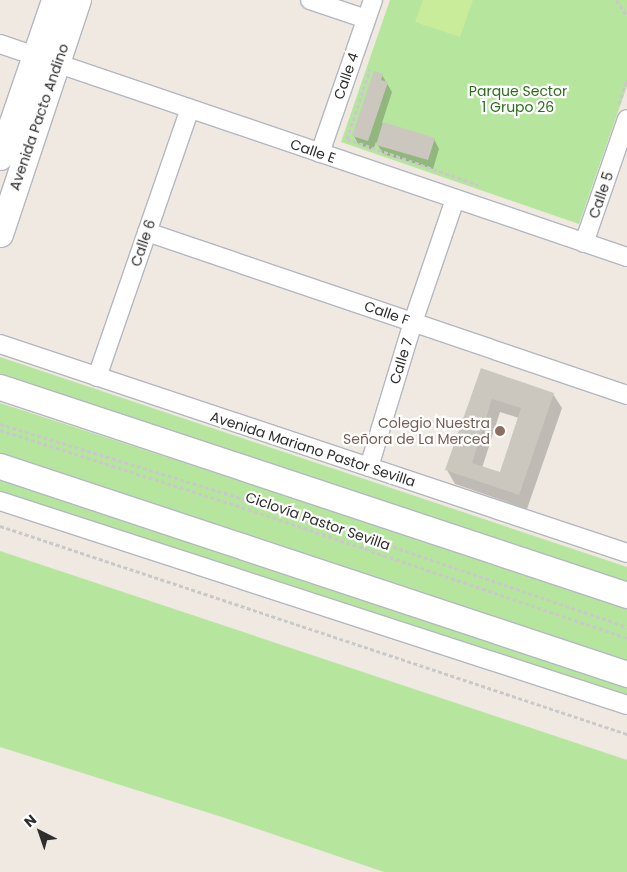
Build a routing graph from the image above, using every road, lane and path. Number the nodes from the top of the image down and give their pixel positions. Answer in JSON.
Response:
{"nodes":[{"id":1,"x":54,"y":0,"type":"edge"},
{"id":2,"x":78,"y":0,"type":"edge"},
{"id":3,"x":310,"y":0,"type":"edge"},
{"id":4,"x":373,"y":0,"type":"edge"},
{"id":5,"x":616,"y":0,"type":"edge"},
{"id":6,"x":627,"y":16,"type":"edge"},
{"id":7,"x":366,"y":19,"type":"junction"},
{"id":8,"x":0,"y":44,"type":"edge"},
{"id":9,"x":46,"y":60,"type":"junction"},
{"id":10,"x":627,"y":80,"type":"edge"},
{"id":11,"x":190,"y":109,"type":"junction"},
{"id":12,"x":622,"y":114,"type":"edge"},
{"id":13,"x":347,"y":139,"type":"dead end"},
{"id":14,"x":320,"y":153,"type":"junction"},
{"id":15,"x":0,"y":157,"type":"edge"},
{"id":16,"x":485,"y":188,"type":"dead end"},
{"id":17,"x":455,"y":199,"type":"junction"},
{"id":18,"x":147,"y":232,"type":"junction"},
{"id":19,"x":0,"y":234,"type":"edge"},
{"id":20,"x":584,"y":243,"type":"junction"},
{"id":21,"x":627,"y":258,"type":"edge"},
{"id":22,"x":413,"y":322,"type":"junction"},
{"id":23,"x":0,"y":344,"type":"edge"},
{"id":24,"x":97,"y":377,"type":"junction"},
{"id":25,"x":0,"y":387,"type":"edge"},
{"id":26,"x":627,"y":395,"type":"edge"},
{"id":27,"x":0,"y":424,"type":"edge"},
{"id":28,"x":0,"y":430,"type":"edge"},
{"id":29,"x":0,"y":466,"type":"edge"},
{"id":30,"x":369,"y":467,"type":"junction"},
{"id":31,"x":0,"y":502,"type":"edge"},
{"id":32,"x":0,"y":526,"type":"edge"},
{"id":33,"x":627,"y":553,"type":"edge"},
{"id":34,"x":627,"y":595,"type":"edge"},
{"id":35,"x":627,"y":627,"type":"edge"},
{"id":36,"x":627,"y":638,"type":"edge"},
{"id":37,"x":627,"y":674,"type":"edge"},
{"id":38,"x":627,"y":705,"type":"edge"},
{"id":39,"x":627,"y":734,"type":"edge"}],
"edges":[{"from":1,"to":9,"type":"main road","name":"Avenida Pacto Andino"},
{"from":2,"to":9,"type":"main road","name":"Avenida Pacto Andino"},
{"from":3,"to":7,"type":"street"},
{"from":4,"to":7,"type":"street","name":"Calle 4"},
{"from":5,"to":6,"type":"path"},
{"from":7,"to":14,"type":"street","name":"Calle 4"},
{"from":8,"to":9,"type":"street","name":"Calle E"},
{"from":9,"to":11,"type":"street","name":"Calle E"},
{"from":9,"to":15,"type":"main road","name":"Avenida Pacto Andino"},
{"from":9,"to":19,"type":"main road","name":"Avenida Pacto Andino"},
{"from":10,"to":12,"type":"path"},
{"from":11,"to":14,"type":"street","name":"Calle E"},
{"from":11,"to":18,"type":"street","name":"Calle 6"},
{"from":12,"to":20,"type":"street","name":"Calle 5"},
{"from":13,"to":16,"type":"path"},
{"from":14,"to":17,"type":"street","name":"Calle E"},
{"from":17,"to":20,"type":"street","name":"Calle E"},
{"from":17,"to":22,"type":"street","name":"Calle 7"},
{"from":18,"to":22,"type":"street","name":"Calle F"},
{"from":18,"to":24,"type":"street","name":"Calle 6"},
{"from":20,"to":21,"type":"street","name":"Calle E"},
{"from":22,"to":26,"type":"street","name":"Calle F"},
{"from":22,"to":30,"type":"street","name":"Calle 7"},
{"from":23,"to":24,"type":"street","name":"Avenida Mariano Pastor Sevilla"},
{"from":24,"to":30,"type":"street","name":"Avenida Mariano Pastor Sevilla"},
{"from":25,"to":34,"type":"main road"},
{"from":27,"to":35,"type":"path"},
{"from":28,"to":36,"type":"path","name":"Ciclovía Pastor Sevilla"},
{"from":29,"to":37,"type":"main road"},
{"from":30,"to":33,"type":"street","name":"Avenida Mariano Pastor Sevilla"},
{"from":31,"to":38,"type":"street"},
{"from":32,"to":39,"type":"path"}]}
